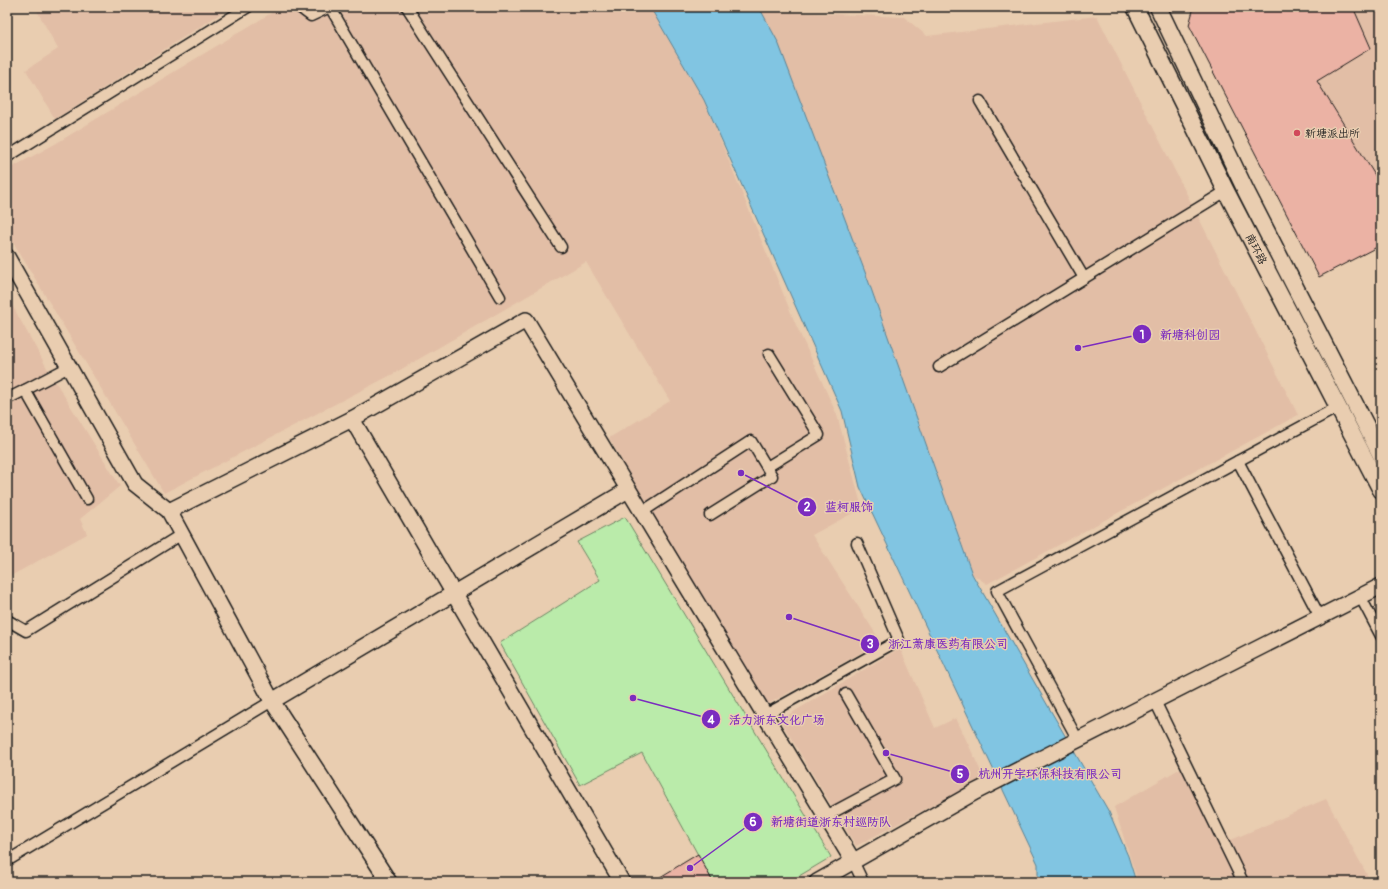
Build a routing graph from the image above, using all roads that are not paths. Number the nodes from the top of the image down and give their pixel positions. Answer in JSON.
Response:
{"nodes":[{"id":1,"x":248,"y":7,"type":"edge"},
{"id":2,"x":299,"y":7,"type":"edge"},
{"id":3,"x":330,"y":7,"type":"edge"},
{"id":4,"x":407,"y":7,"type":"edge"},
{"id":5,"x":1135,"y":7,"type":"edge"},
{"id":6,"x":1158,"y":7,"type":"edge"},
{"id":7,"x":980,"y":101,"type":"dead end"},
{"id":8,"x":7,"y":157,"type":"edge"},
{"id":9,"x":1226,"y":191,"type":"junction"},
{"id":10,"x":561,"y":247,"type":"dead end"},
{"id":11,"x":7,"y":258,"type":"edge"},
{"id":12,"x":1084,"y":278,"type":"junction"},
{"id":13,"x":500,"y":297,"type":"dead end"},
{"id":14,"x":769,"y":354,"type":"dead end"},
{"id":15,"x":69,"y":367,"type":"junction"},
{"id":16,"x":939,"y":367,"type":"dead end"},
{"id":17,"x":26,"y":390,"type":"junction"},
{"id":18,"x":7,"y":399,"type":"edge"},
{"id":19,"x":1338,"y":407,"type":"junction"},
{"id":20,"x":352,"y":419,"type":"junction"},
{"id":21,"x":1381,"y":455,"type":"edge"},
{"id":22,"x":1238,"y":461,"type":"junction"},
{"id":23,"x":767,"y":467,"type":"junction"},
{"id":24,"x":628,"y":490,"type":"junction"},
{"id":25,"x":1381,"y":490,"type":"edge"},
{"id":26,"x":88,"y":499,"type":"dead end"},
{"id":27,"x":169,"y":510,"type":"junction"},
{"id":28,"x":642,"y":512,"type":"junction"},
{"id":29,"x":710,"y":515,"type":"dead end"},
{"id":30,"x":182,"y":534,"type":"junction"},
{"id":31,"x":857,"y":543,"type":"dead end"},
{"id":32,"x":1381,"y":586,"type":"edge"},
{"id":33,"x":454,"y":594,"type":"junction"},
{"id":34,"x":1360,"y":596,"type":"junction"},
{"id":35,"x":1320,"y":617,"type":"junction"},
{"id":36,"x":7,"y":620,"type":"edge"},
{"id":37,"x":1381,"y":636,"type":"edge"},
{"id":38,"x":846,"y":694,"type":"dead end"},
{"id":39,"x":272,"y":701,"type":"junction"},
{"id":40,"x":1155,"y":701,"type":"junction"},
{"id":41,"x":765,"y":715,"type":"junction"},
{"id":42,"x":1078,"y":740,"type":"junction"},
{"id":43,"x":826,"y":816,"type":"junction"},
{"id":44,"x":7,"y":861,"type":"edge"},
{"id":45,"x":853,"y":861,"type":"junction"},
{"id":46,"x":389,"y":882,"type":"edge"},
{"id":47,"x":622,"y":882,"type":"edge"},
{"id":48,"x":817,"y":882,"type":"edge"},
{"id":49,"x":863,"y":882,"type":"edge"},
{"id":50,"x":1243,"y":882,"type":"edge"}],
"edges":[{"from":1,"to":8,"type":"street"},
{"from":2,"to":3,"type":"street"},
{"from":3,"to":13,"type":"street"},
{"from":4,"to":10,"type":"street"},
{"from":5,"to":9,"type":"main road","name":"南环路"},
{"from":6,"to":21,"type":"main road","name":"南环路"},
{"from":7,"to":12,"type":"street"},
{"from":9,"to":12,"type":"street"},
{"from":9,"to":19,"type":"main road","name":"南环路"},
{"from":11,"to":15,"type":"street"},
{"from":12,"to":16,"type":"street"},
{"from":14,"to":23,"type":"street"},
{"from":15,"to":17,"type":"street"},
{"from":15,"to":27,"type":"street"},
{"from":17,"to":18,"type":"street"},
{"from":17,"to":26,"type":"street"},
{"from":19,"to":22,"type":"street"},
{"from":19,"to":25,"type":"main road","name":"南环路"},
{"from":20,"to":24,"type":"street"},
{"from":20,"to":27,"type":"street"},
{"from":20,"to":33,"type":"street"},
{"from":22,"to":35,"type":"street"},
{"from":22,"to":42,"type":"street"},
{"from":23,"to":28,"type":"street"},
{"from":23,"to":29,"type":"street"},
{"from":24,"to":28,"type":"street"},
{"from":24,"to":33,"type":"street"},
{"from":27,"to":30,"type":"street"},
{"from":28,"to":41,"type":"street"},
{"from":30,"to":36,"type":"street"},
{"from":30,"to":39,"type":"street"},
{"from":31,"to":41,"type":"street"},
{"from":32,"to":34,"type":"street"},
{"from":33,"to":39,"type":"street"},
{"from":33,"to":47,"type":"street"},
{"from":34,"to":35,"type":"street"},
{"from":34,"to":37,"type":"street"},
{"from":35,"to":40,"type":"street"},
{"from":38,"to":43,"type":"street"},
{"from":39,"to":44,"type":"street"},
{"from":39,"to":46,"type":"street"},
{"from":40,"to":42,"type":"street"},
{"from":40,"to":50,"type":"street"},
{"from":41,"to":43,"type":"street"},
{"from":42,"to":45,"type":"street"},
{"from":43,"to":45,"type":"street"},
{"from":45,"to":48,"type":"street"},
{"from":45,"to":49,"type":"street"}]}
